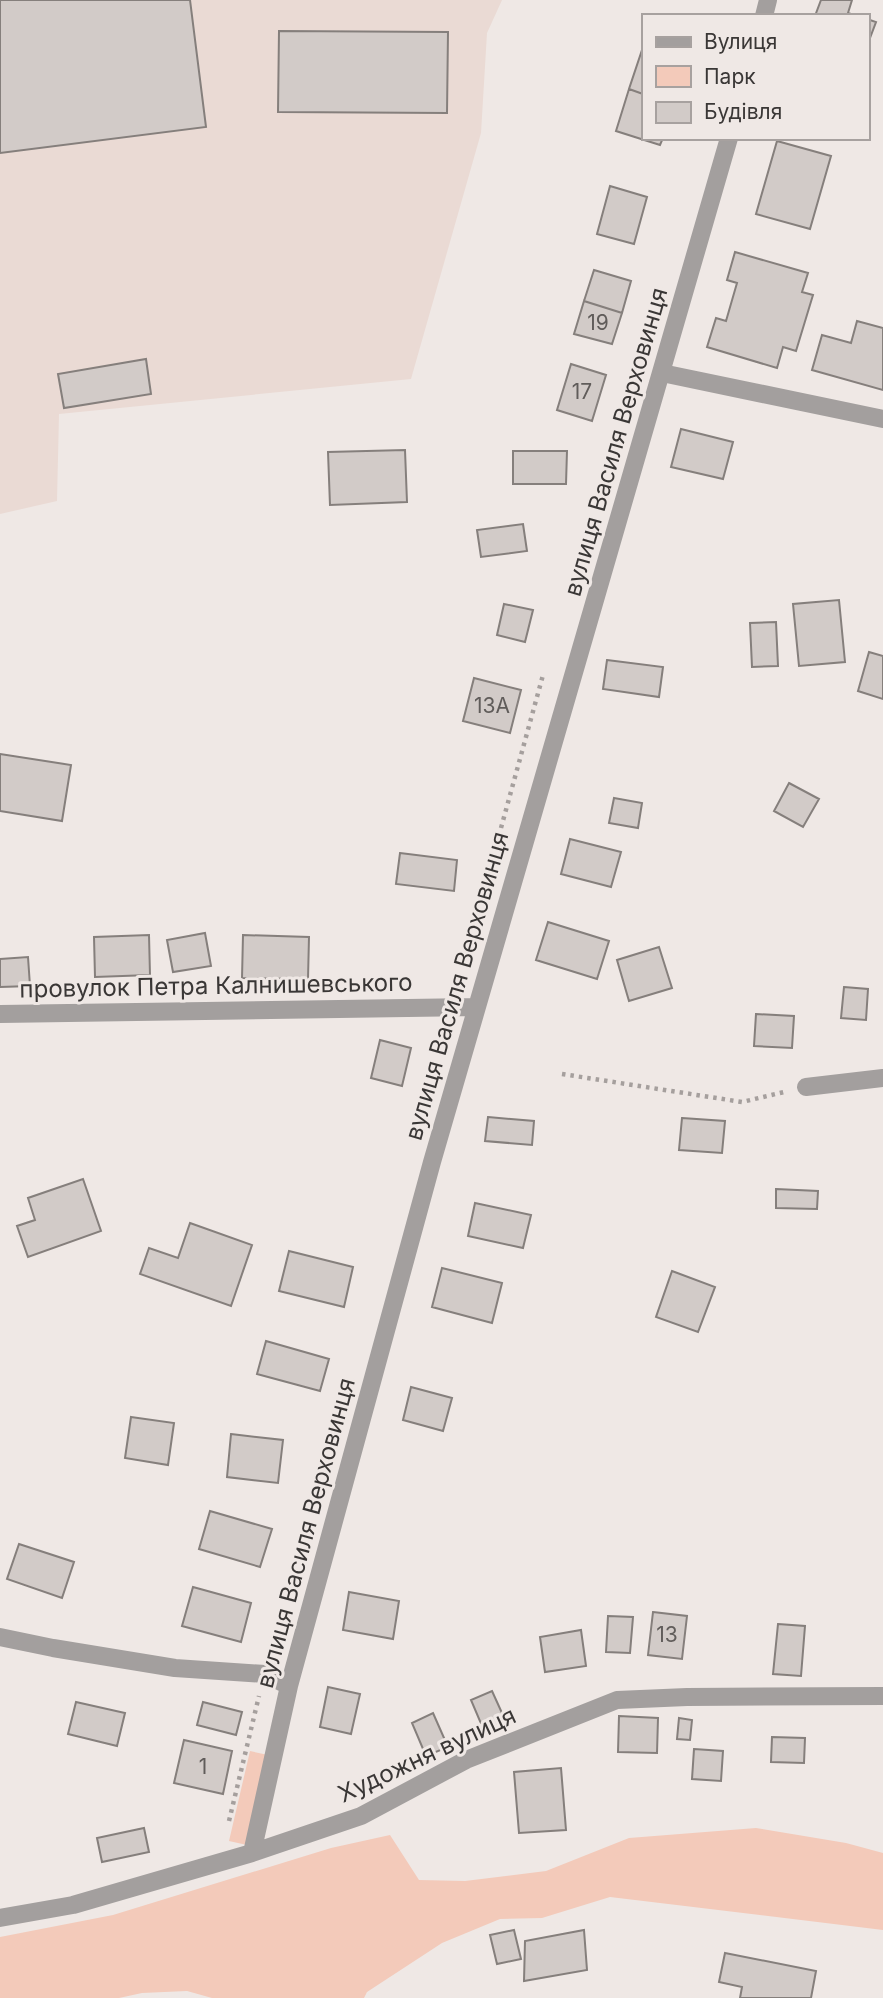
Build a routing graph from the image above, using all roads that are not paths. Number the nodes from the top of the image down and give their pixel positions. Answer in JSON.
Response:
{"nodes":[{"id":1,"x":728,"y":140,"type":"edge"},
{"id":2,"x":662,"y":373,"type":"junction"},
{"id":3,"x":883,"y":419,"type":"edge"},
{"id":4,"x":475,"y":1007,"type":"junction"},
{"id":5,"x":0,"y":1014,"type":"edge"},
{"id":6,"x":883,"y":1078,"type":"edge"},
{"id":7,"x":806,"y":1087,"type":"road end"},
{"id":8,"x":0,"y":1637,"type":"edge"},
{"id":9,"x":289,"y":1686,"type":"junction"},
{"id":10,"x":883,"y":1696,"type":"edge"},
{"id":11,"x":252,"y":1853,"type":"junction"},
{"id":12,"x":0,"y":1918,"type":"edge"}],
"edges":[{"from":1,"to":2,"type":"street","name":"вулиця Василя Верховинця"},
{"from":2,"to":3,"type":"street"},
{"from":2,"to":4,"type":"street","name":"вулиця Василя Верховинця"},
{"from":4,"to":5,"type":"street","name":"провулок Петра Калнишевського"},
{"from":4,"to":9,"type":"street","name":"вулиця Василя Верховинця"},
{"from":6,"to":7,"type":"street"},
{"from":8,"to":9,"type":"street"},
{"from":9,"to":11,"type":"street","name":"вулиця Василя Верховинця"},
{"from":10,"to":11,"type":"street","name":"Художня вулиця"},
{"from":11,"to":12,"type":"street","name":"Художня вулиця"}]}
